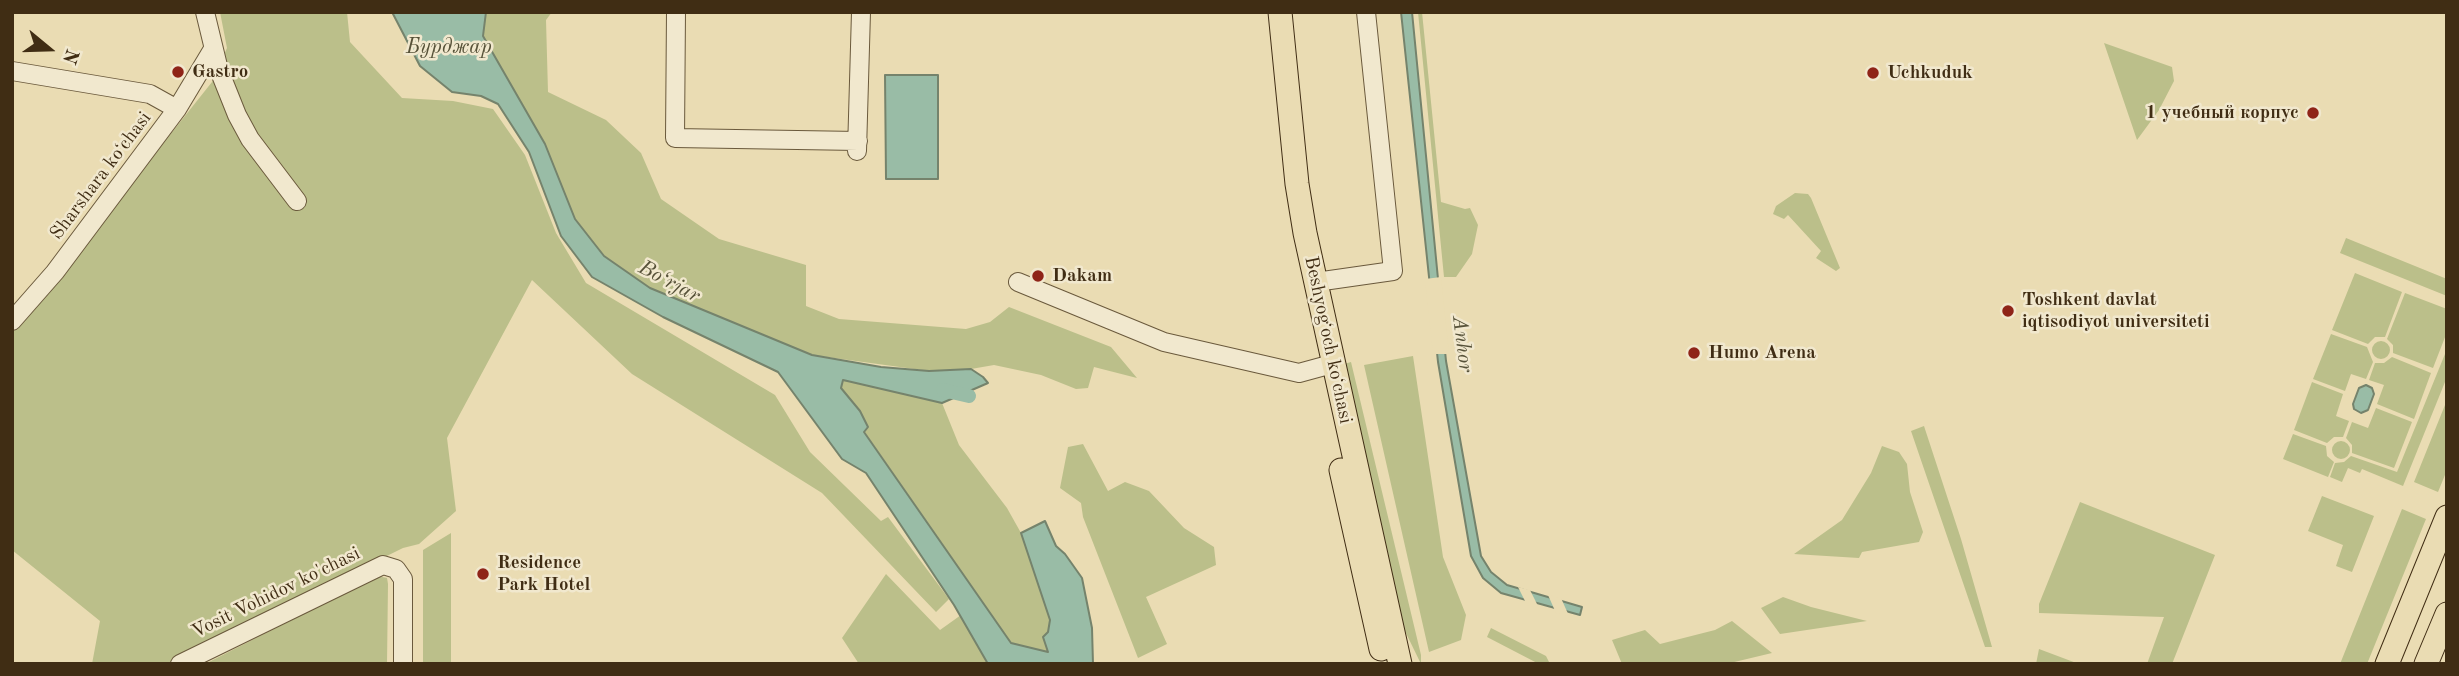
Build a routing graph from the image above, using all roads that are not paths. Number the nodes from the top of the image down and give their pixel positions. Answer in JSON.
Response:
{"nodes":[{"id":1,"x":205,"y":12,"type":"edge"},
{"id":2,"x":676,"y":12,"type":"edge"},
{"id":3,"x":861,"y":12,"type":"edge"},
{"id":4,"x":1265,"y":12,"type":"edge"},
{"id":5,"x":1280,"y":12,"type":"edge"},
{"id":6,"x":1366,"y":12,"type":"edge"},
{"id":7,"x":213,"y":49,"type":"junction"},
{"id":8,"x":12,"y":71,"type":"edge"},
{"id":9,"x":177,"y":109,"type":"junction"},
{"id":10,"x":297,"y":201,"type":"dead end"},
{"id":11,"x":1017,"y":282,"type":"dead end"},
{"id":12,"x":1316,"y":282,"type":"junction"},
{"id":13,"x":12,"y":321,"type":"edge"},
{"id":14,"x":1326,"y":366,"type":"junction"},
{"id":15,"x":2447,"y":517,"type":"edge"},
{"id":16,"x":2447,"y":614,"type":"edge"},
{"id":17,"x":180,"y":664,"type":"edge"},
{"id":18,"x":402,"y":664,"type":"edge"},
{"id":19,"x":1385,"y":664,"type":"edge"},
{"id":20,"x":1400,"y":664,"type":"edge"},
{"id":21,"x":2387,"y":664,"type":"edge"},
{"id":22,"x":2426,"y":664,"type":"edge"}],
"edges":[{"from":1,"to":7,"type":"street"},
{"from":2,"to":3,"type":"street"},
{"from":4,"to":14,"type":"main road","name":"Beshyogʻoch koʻchasi"},
{"from":5,"to":12,"type":"main road","name":"Beshyogʻoch koʻchasi"},
{"from":6,"to":12,"type":"street"},
{"from":7,"to":9,"type":"street","name":"Sharshara koʻchasi"},
{"from":7,"to":10,"type":"street"},
{"from":8,"to":9,"type":"street"},
{"from":9,"to":13,"type":"street","name":"Sharshara koʻchasi"},
{"from":11,"to":14,"type":"street"},
{"from":12,"to":14,"type":"main road","name":"Beshyogʻoch koʻchasi"},
{"from":14,"to":19,"type":"main road","name":"Beshyogʻoch koʻchasi"},
{"from":14,"to":20,"type":"main road","name":"Beshyogʻoch koʻchasi"},
{"from":15,"to":21,"type":"main road"},
{"from":16,"to":22,"type":"main road"},
{"from":17,"to":18,"type":"street","name":"Vosit Vohidov ko'chasi"}]}
